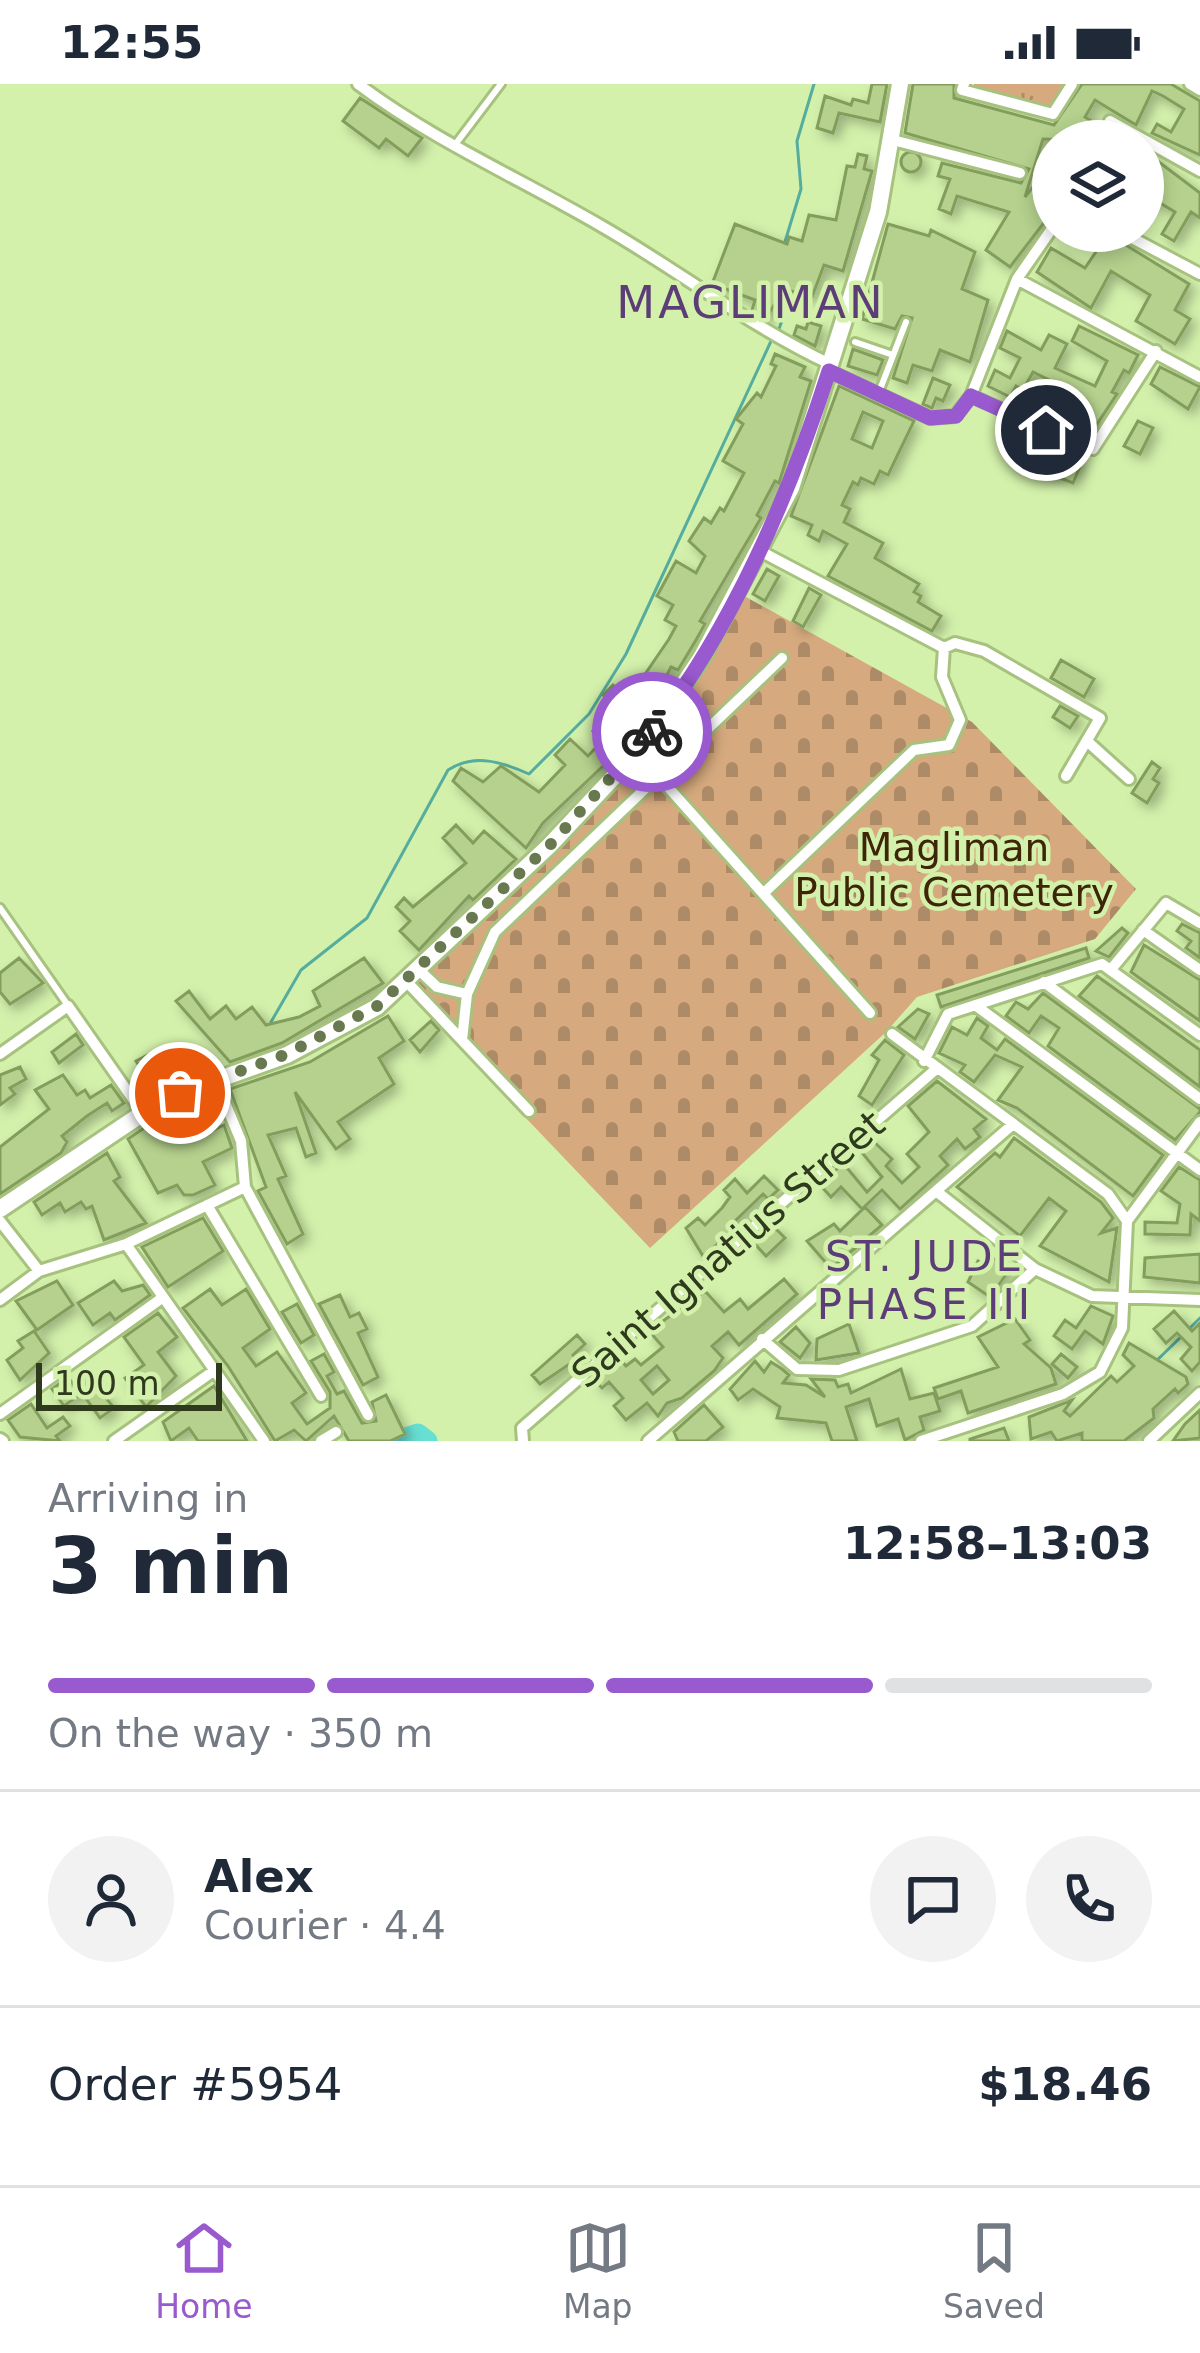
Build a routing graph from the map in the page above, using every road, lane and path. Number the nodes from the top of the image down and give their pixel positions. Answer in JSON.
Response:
{"nodes":[{"id":1,"x":358,"y":84,"type":"edge"},
{"id":2,"x":501,"y":84,"type":"edge"},
{"id":3,"x":899,"y":84,"type":"edge"},
{"id":4,"x":964,"y":84,"type":"edge"},
{"id":5,"x":1072,"y":84,"type":"edge"},
{"id":6,"x":1190,"y":84,"type":"edge"},
{"id":7,"x":1200,"y":90,"type":"edge"},
{"id":8,"x":889,"y":139,"type":"junction"},
{"id":9,"x":454,"y":146,"type":"junction"},
{"id":10,"x":1164,"y":154,"type":"edge"},
{"id":11,"x":1200,"y":171,"type":"edge"},
{"id":12,"x":1020,"y":173,"type":"dead end"},
{"id":13,"x":1036,"y":252,"type":"edge"},
{"id":14,"x":1159,"y":252,"type":"edge"},
{"id":15,"x":1200,"y":274,"type":"edge"},
{"id":16,"x":1017,"y":279,"type":"junction"},
{"id":17,"x":906,"y":322,"type":"dead end"},
{"id":18,"x":855,"y":342,"type":"dead end"},
{"id":19,"x":1156,"y":351,"type":"junction"},
{"id":20,"x":893,"y":355,"type":"junction"},
{"id":21,"x":830,"y":368,"type":"junction"},
{"id":22,"x":1200,"y":377,"type":"edge"},
{"id":23,"x":879,"y":393,"type":"junction"},
{"id":24,"x":971,"y":396,"type":"junction"},
{"id":25,"x":760,"y":551,"type":"junction"},
{"id":26,"x":944,"y":648,"type":"junction"},
{"id":27,"x":782,"y":658,"type":"dead end"},
{"id":28,"x":1088,"y":742,"type":"junction"},
{"id":29,"x":1066,"y":776,"type":"dead end"},
{"id":30,"x":659,"y":777,"type":"junction"},
{"id":31,"x":1129,"y":778,"type":"dead end"},
{"id":32,"x":765,"y":892,"type":"junction"},
{"id":33,"x":0,"y":908,"type":"edge"},
{"id":34,"x":1200,"y":923,"type":"edge"},
{"id":35,"x":1143,"y":930,"type":"junction"},
{"id":36,"x":1113,"y":967,"type":"junction"},
{"id":37,"x":1200,"y":970,"type":"edge"},
{"id":38,"x":413,"y":976,"type":"junction"},
{"id":39,"x":1044,"y":982,"type":"junction"},
{"id":40,"x":467,"y":994,"type":"junction"},
{"id":41,"x":975,"y":1005,"type":"junction"},
{"id":42,"x":68,"y":1006,"type":"junction"},
{"id":43,"x":870,"y":1012,"type":"dead end"},
{"id":44,"x":892,"y":1034,"type":"dead end"},
{"id":45,"x":1200,"y":1035,"type":"edge"},
{"id":46,"x":462,"y":1040,"type":"junction"},
{"id":47,"x":0,"y":1054,"type":"edge"},
{"id":48,"x":200,"y":1055,"type":"dead end"},
{"id":49,"x":930,"y":1066,"type":"junction"},
{"id":50,"x":210,"y":1083,"type":"junction"},
{"id":51,"x":1200,"y":1100,"type":"edge"},
{"id":52,"x":529,"y":1111,"type":"dead end"},
{"id":53,"x":142,"y":1112,"type":"junction"},
{"id":54,"x":1200,"y":1123,"type":"edge"},
{"id":55,"x":1012,"y":1125,"type":"junction"},
{"id":56,"x":1178,"y":1154,"type":"junction"},
{"id":57,"x":1200,"y":1170,"type":"edge"},
{"id":58,"x":245,"y":1186,"type":"junction"},
{"id":59,"x":936,"y":1191,"type":"junction"},
{"id":60,"x":207,"y":1205,"type":"junction"},
{"id":61,"x":0,"y":1209,"type":"edge"},
{"id":62,"x":0,"y":1221,"type":"edge"},
{"id":63,"x":1127,"y":1221,"type":"junction"},
{"id":64,"x":126,"y":1244,"type":"junction"},
{"id":65,"x":1035,"y":1269,"type":"junction"},
{"id":66,"x":39,"y":1271,"type":"junction"},
{"id":67,"x":162,"y":1298,"type":"junction"},
{"id":68,"x":1124,"y":1298,"type":"junction"},
{"id":69,"x":0,"y":1300,"type":"edge"},
{"id":70,"x":1200,"y":1300,"type":"edge"},
{"id":71,"x":762,"y":1339,"type":"junction"},
{"id":72,"x":215,"y":1370,"type":"junction"},
{"id":73,"x":1200,"y":1393,"type":"edge"},
{"id":74,"x":321,"y":1396,"type":"dead end"},
{"id":75,"x":0,"y":1414,"type":"edge"},
{"id":76,"x":368,"y":1415,"type":"dead end"},
{"id":77,"x":336,"y":1432,"type":"dead end"},
{"id":78,"x":523,"y":1435,"type":"edge"},
{"id":79,"x":114,"y":1441,"type":"edge"},
{"id":80,"x":264,"y":1441,"type":"edge"},
{"id":81,"x":322,"y":1441,"type":"edge"},
{"id":82,"x":648,"y":1441,"type":"edge"},
{"id":83,"x":921,"y":1441,"type":"edge"},
{"id":84,"x":1149,"y":1441,"type":"edge"}],
"edges":[{"from":1,"to":9,"type":"street"},
{"from":2,"to":9,"type":"lane"},
{"from":3,"to":8,"type":"street"},
{"from":4,"to":5,"type":"street"},
{"from":6,"to":7,"type":"street"},
{"from":8,"to":12,"type":"street"},
{"from":8,"to":21,"type":"street"},
{"from":9,"to":21,"type":"street"},
{"from":10,"to":11,"type":"street"},
{"from":13,"to":16,"type":"street"},
{"from":14,"to":15,"type":"street"},
{"from":16,"to":19,"type":"street"},
{"from":16,"to":24,"type":"street"},
{"from":17,"to":20,"type":"lane"},
{"from":18,"to":20,"type":"lane"},
{"from":19,"to":22,"type":"street"},
{"from":19,"to":24,"type":"street"},
{"from":20,"to":23,"type":"lane"},
{"from":21,"to":23,"type":"street"},
{"from":21,"to":25,"type":"street"},
{"from":23,"to":24,"type":"street"},
{"from":25,"to":26,"type":"street"},
{"from":25,"to":38,"type":"street"},
{"from":26,"to":28,"type":"street"},
{"from":26,"to":32,"type":"street"},
{"from":27,"to":30,"type":"street"},
{"from":28,"to":29,"type":"street"},
{"from":28,"to":31,"type":"street"},
{"from":30,"to":32,"type":"street"},
{"from":30,"to":40,"type":"street"},
{"from":32,"to":43,"type":"street"},
{"from":33,"to":42,"type":"lane"},
{"from":34,"to":35,"type":"street"},
{"from":35,"to":36,"type":"street"},
{"from":35,"to":37,"type":"street"},
{"from":36,"to":39,"type":"street"},
{"from":36,"to":45,"type":"street"},
{"from":38,"to":40,"type":"street"},
{"from":38,"to":46,"type":"street"},
{"from":38,"to":50,"type":"street"},
{"from":39,"to":41,"type":"street"},
{"from":39,"to":51,"type":"street"},
{"from":40,"to":46,"type":"street"},
{"from":41,"to":49,"type":"street","name":"Saint Ignatius Street"},
{"from":41,"to":56,"type":"street"},
{"from":42,"to":47,"type":"street"},
{"from":42,"to":53,"type":"street"},
{"from":44,"to":49,"type":"street"},
{"from":46,"to":52,"type":"street"},
{"from":48,"to":50,"type":"lane"},
{"from":49,"to":55,"type":"street"},
{"from":49,"to":78,"type":"street","name":"Saint Ignatius Street"},
{"from":50,"to":53,"type":"street"},
{"from":50,"to":58,"type":"street"},
{"from":53,"to":61,"type":"street"},
{"from":54,"to":56,"type":"street"},
{"from":55,"to":59,"type":"street"},
{"from":55,"to":63,"type":"street"},
{"from":56,"to":57,"type":"street"},
{"from":56,"to":63,"type":"street"},
{"from":58,"to":60,"type":"street"},
{"from":58,"to":76,"type":"street"},
{"from":59,"to":65,"type":"street"},
{"from":59,"to":71,"type":"street"},
{"from":60,"to":64,"type":"street"},
{"from":60,"to":74,"type":"street"},
{"from":62,"to":66,"type":"street"},
{"from":63,"to":68,"type":"street"},
{"from":64,"to":66,"type":"street"},
{"from":64,"to":67,"type":"street"},
{"from":65,"to":68,"type":"street"},
{"from":65,"to":71,"type":"street"},
{"from":66,"to":69,"type":"street"},
{"from":67,"to":72,"type":"street"},
{"from":67,"to":75,"type":"street"},
{"from":68,"to":70,"type":"street"},
{"from":68,"to":83,"type":"street"},
{"from":71,"to":82,"type":"street"},
{"from":72,"to":79,"type":"street"},
{"from":72,"to":80,"type":"street"},
{"from":73,"to":84,"type":"street"},
{"from":77,"to":81,"type":"street"}]}
